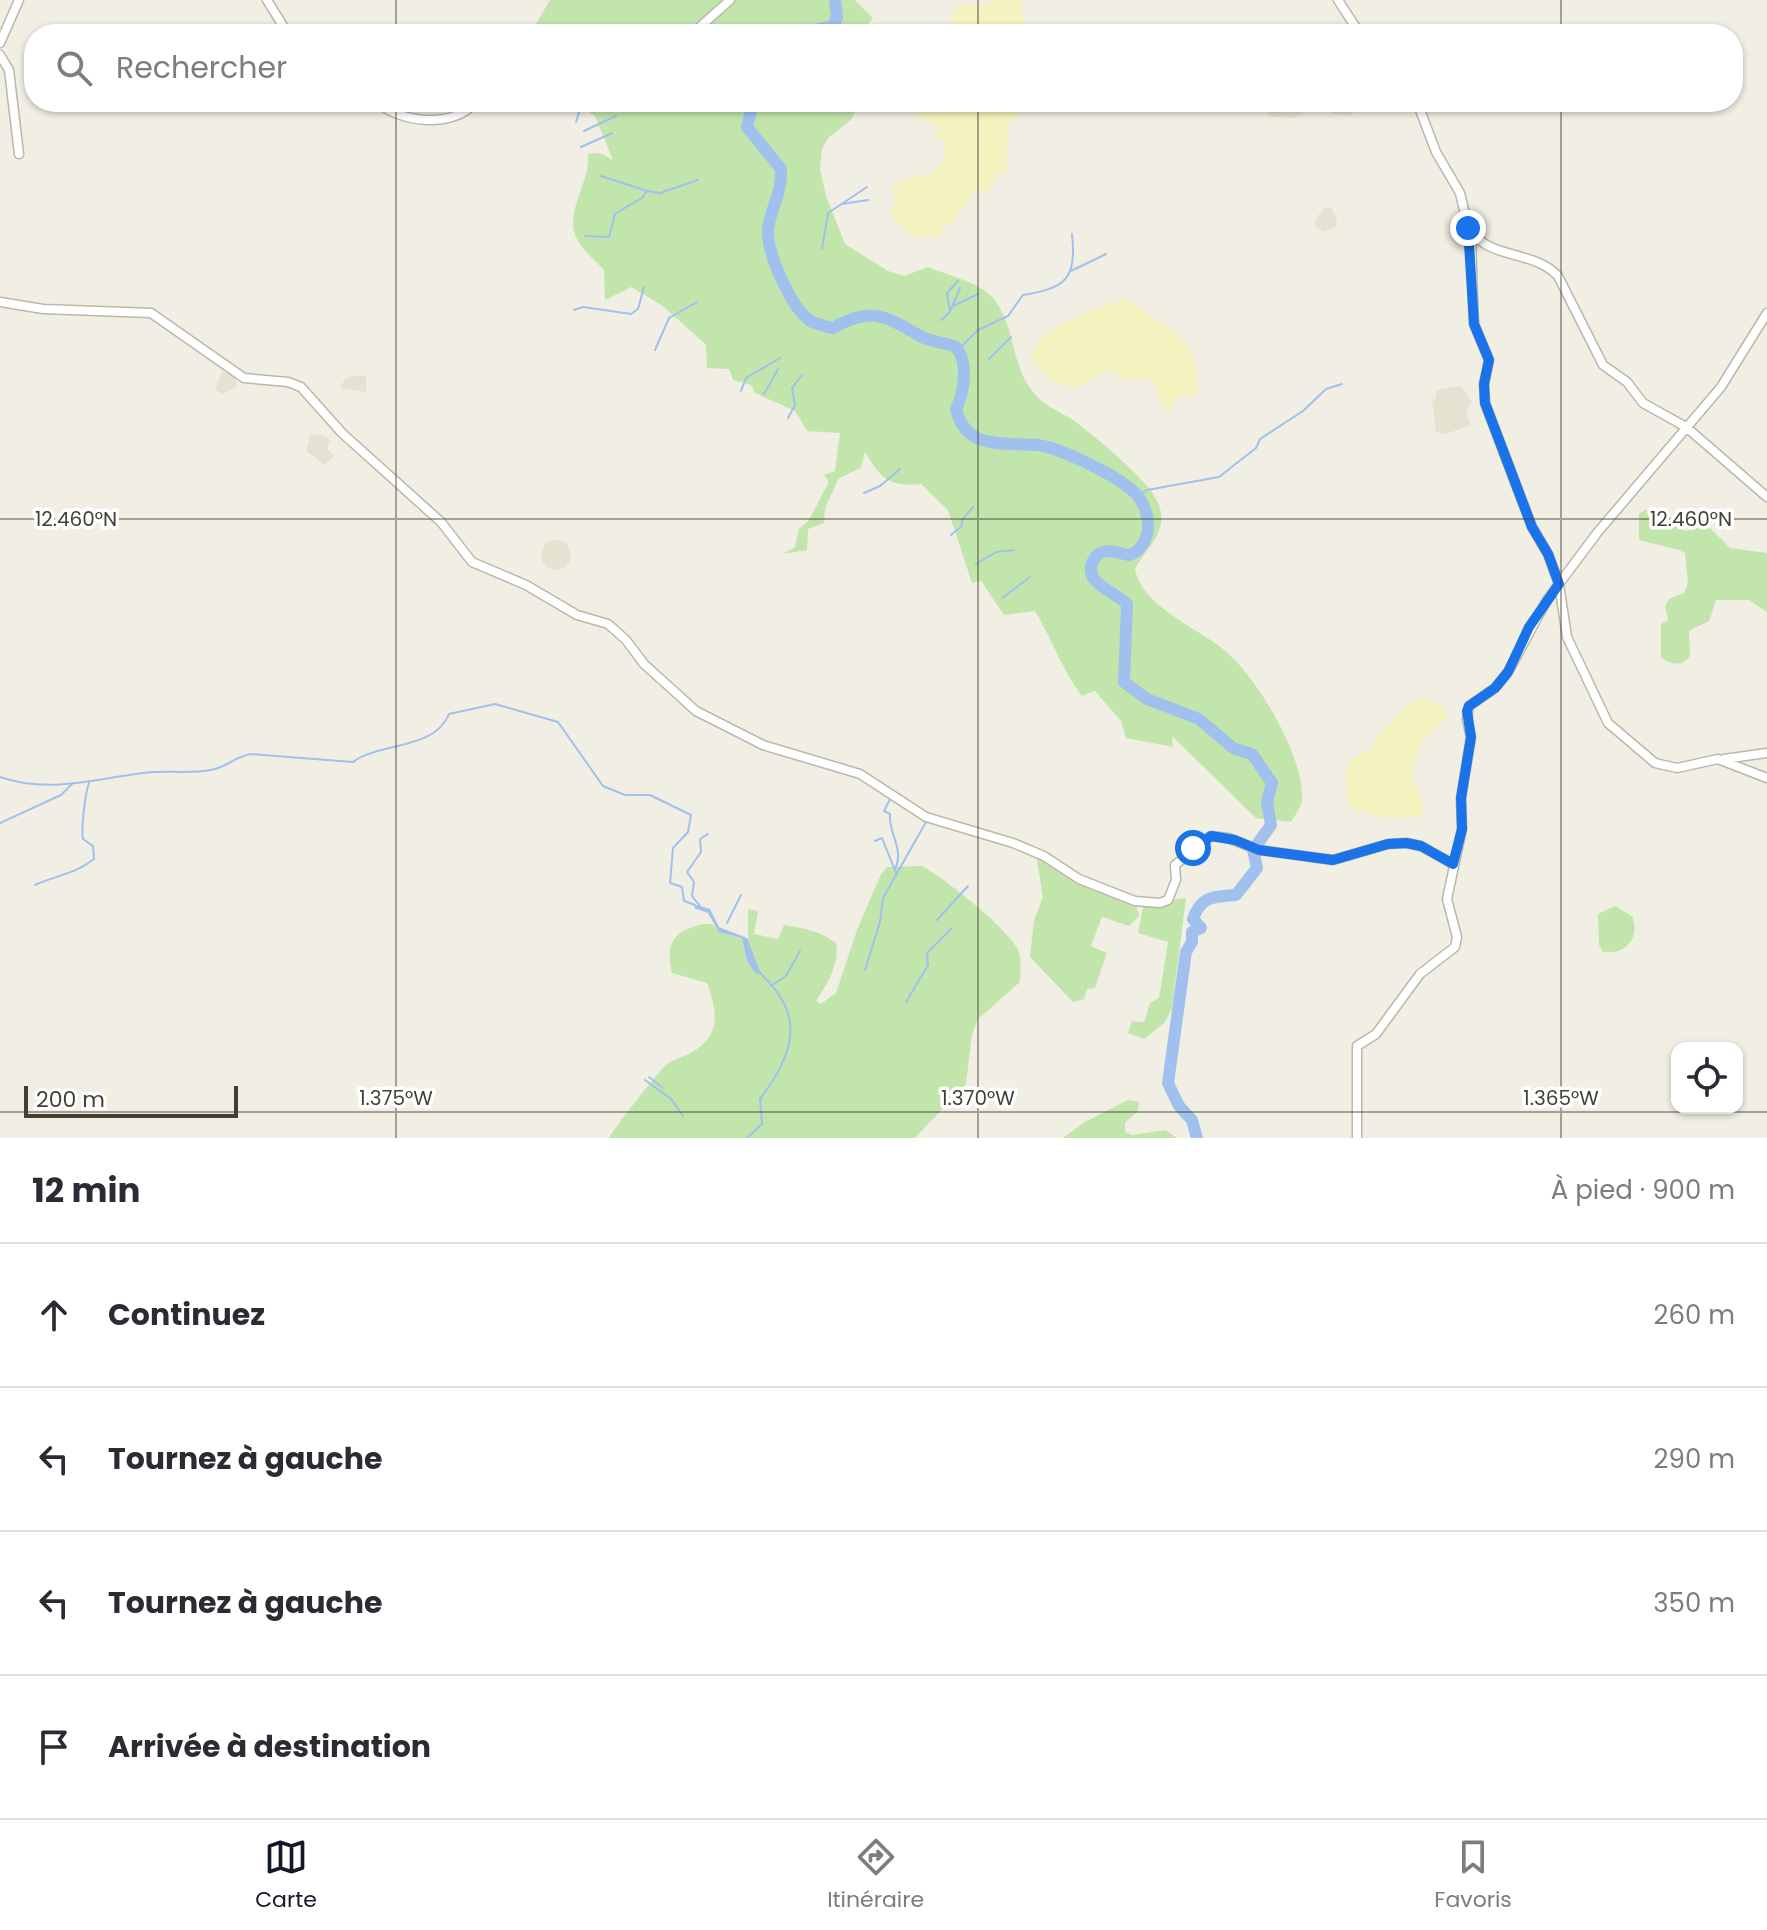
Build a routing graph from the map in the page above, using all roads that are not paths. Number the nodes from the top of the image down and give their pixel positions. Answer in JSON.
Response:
{"nodes":[{"id":1,"x":19,"y":0,"type":"edge"},
{"id":2,"x":267,"y":0,"type":"edge"},
{"id":3,"x":730,"y":0,"type":"edge"},
{"id":4,"x":1338,"y":0,"type":"edge"},
{"id":5,"x":282,"y":24,"type":"edge"},
{"id":6,"x":703,"y":24,"type":"edge"},
{"id":7,"x":1354,"y":24,"type":"edge"},
{"id":8,"x":0,"y":43,"type":"edge"},
{"id":9,"x":0,"y":55,"type":"edge"},
{"id":10,"x":391,"y":112,"type":"edge"},
{"id":11,"x":460,"y":112,"type":"edge"},
{"id":12,"x":1421,"y":112,"type":"edge"},
{"id":13,"x":19,"y":154,"type":"dead end"},
{"id":14,"x":1468,"y":228,"type":"junction"},
{"id":15,"x":0,"y":302,"type":"edge"},
{"id":16,"x":1767,"y":313,"type":"edge"},
{"id":17,"x":1686,"y":427,"type":"junction"},
{"id":18,"x":1767,"y":497,"type":"edge"},
{"id":19,"x":1559,"y":584,"type":"junction"},
{"id":20,"x":1767,"y":753,"type":"edge"},
{"id":21,"x":1718,"y":759,"type":"junction"},
{"id":22,"x":1767,"y":778,"type":"edge"},
{"id":23,"x":1453,"y":864,"type":"junction"},
{"id":24,"x":1357,"y":1138,"type":"edge"}],
"edges":[{"from":1,"to":8,"type":"street"},
{"from":2,"to":5,"type":"street"},
{"from":3,"to":6,"type":"street"},
{"from":4,"to":7,"type":"street"},
{"from":9,"to":13,"type":"street"},
{"from":10,"to":11,"type":"street"},
{"from":12,"to":14,"type":"street"},
{"from":14,"to":17,"type":"street"},
{"from":14,"to":19,"type":"street"},
{"from":15,"to":23,"type":"street"},
{"from":16,"to":17,"type":"street"},
{"from":17,"to":18,"type":"street"},
{"from":17,"to":19,"type":"street"},
{"from":19,"to":21,"type":"street"},
{"from":19,"to":23,"type":"street"},
{"from":20,"to":21,"type":"street"},
{"from":21,"to":22,"type":"street"},
{"from":23,"to":24,"type":"street"}]}
